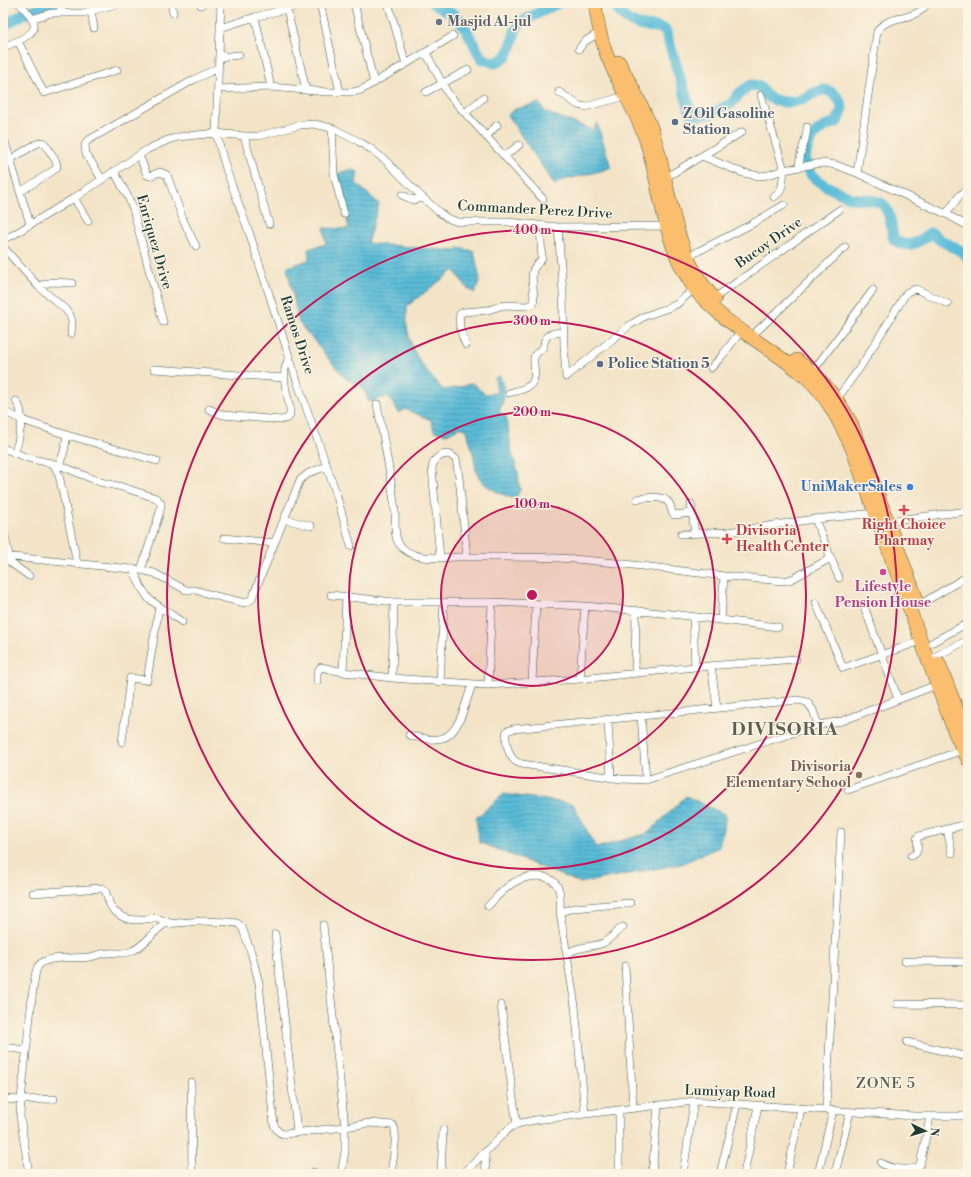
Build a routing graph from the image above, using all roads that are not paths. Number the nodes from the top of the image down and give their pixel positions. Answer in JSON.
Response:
{"nodes":[{"id":1,"x":19,"y":3,"type":"edge"},
{"id":2,"x":64,"y":3,"type":"edge"},
{"id":3,"x":120,"y":3,"type":"edge"},
{"id":4,"x":171,"y":3,"type":"edge"},
{"id":5,"x":221,"y":3,"type":"edge"},
{"id":6,"x":309,"y":3,"type":"edge"},
{"id":7,"x":320,"y":3,"type":"edge"},
{"id":8,"x":354,"y":3,"type":"edge"},
{"id":9,"x":388,"y":3,"type":"edge"},
{"id":10,"x":595,"y":3,"type":"edge"},
{"id":11,"x":602,"y":3,"type":"edge"},
{"id":12,"x":927,"y":3,"type":"edge"},
{"id":13,"x":287,"y":9,"type":"junction"},
{"id":14,"x":91,"y":10,"type":"junction"},
{"id":15,"x":59,"y":12,"type":"junction"},
{"id":16,"x":173,"y":13,"type":"dead end"},
{"id":17,"x":255,"y":17,"type":"junction"},
{"id":18,"x":31,"y":18,"type":"junction"},
{"id":19,"x":94,"y":28,"type":"dead end"},
{"id":20,"x":220,"y":28,"type":"junction"},
{"id":21,"x":600,"y":32,"type":"junction"},
{"id":22,"x":453,"y":36,"type":"dead end"},
{"id":23,"x":18,"y":41,"type":"junction"},
{"id":24,"x":3,"y":47,"type":"edge"},
{"id":25,"x":579,"y":49,"type":"dead end"},
{"id":26,"x":426,"y":53,"type":"junction"},
{"id":27,"x":239,"y":55,"type":"dead end"},
{"id":28,"x":219,"y":57,"type":"junction"},
{"id":29,"x":406,"y":64,"type":"junction"},
{"id":30,"x":218,"y":68,"type":"junction"},
{"id":31,"x":116,"y":70,"type":"dead end"},
{"id":32,"x":468,"y":70,"type":"dead end"},
{"id":33,"x":374,"y":83,"type":"junction"},
{"id":34,"x":443,"y":84,"type":"junction"},
{"id":35,"x":271,"y":87,"type":"junction"},
{"id":36,"x":218,"y":89,"type":"junction"},
{"id":37,"x":306,"y":90,"type":"junction"},
{"id":38,"x":340,"y":92,"type":"junction"},
{"id":39,"x":426,"y":92,"type":"dead end"},
{"id":40,"x":559,"y":92,"type":"dead end"},
{"id":41,"x":761,"y":95,"type":"dead end"},
{"id":42,"x":626,"y":96,"type":"junction"},
{"id":43,"x":483,"y":98,"type":"dead end"},
{"id":44,"x":465,"y":113,"type":"junction"},
{"id":45,"x":497,"y":125,"type":"dead end"},
{"id":46,"x":807,"y":127,"type":"dead end"},
{"id":47,"x":332,"y":128,"type":"junction"},
{"id":48,"x":742,"y":132,"type":"dead end"},
{"id":49,"x":216,"y":133,"type":"junction"},
{"id":50,"x":3,"y":136,"type":"edge"},
{"id":51,"x":244,"y":136,"type":"junction"},
{"id":52,"x":486,"y":137,"type":"junction"},
{"id":53,"x":519,"y":145,"type":"dead end"},
{"id":54,"x":139,"y":155,"type":"junction"},
{"id":55,"x":505,"y":156,"type":"junction"},
{"id":56,"x":702,"y":156,"type":"junction"},
{"id":57,"x":11,"y":159,"type":"junction"},
{"id":58,"x":802,"y":166,"type":"junction"},
{"id":59,"x":784,"y":170,"type":"junction"},
{"id":60,"x":114,"y":171,"type":"junction"},
{"id":61,"x":856,"y":173,"type":"junction"},
{"id":62,"x":102,"y":179,"type":"junction"},
{"id":63,"x":660,"y":180,"type":"junction"},
{"id":64,"x":968,"y":190,"type":"edge"},
{"id":65,"x":20,"y":192,"type":"junction"},
{"id":66,"x":402,"y":195,"type":"dead end"},
{"id":67,"x":774,"y":197,"type":"dead end"},
{"id":68,"x":74,"y":198,"type":"junction"},
{"id":69,"x":423,"y":198,"type":"junction"},
{"id":70,"x":543,"y":199,"type":"dead end"},
{"id":71,"x":784,"y":205,"type":"dead end"},
{"id":72,"x":839,"y":210,"type":"dead end"},
{"id":73,"x":344,"y":214,"type":"dead end"},
{"id":74,"x":946,"y":214,"type":"junction"},
{"id":75,"x":88,"y":221,"type":"dead end"},
{"id":76,"x":30,"y":224,"type":"junction"},
{"id":77,"x":269,"y":224,"type":"dead end"},
{"id":78,"x":540,"y":226,"type":"junction"},
{"id":79,"x":558,"y":226,"type":"junction"},
{"id":80,"x":671,"y":226,"type":"junction"},
{"id":81,"x":968,"y":226,"type":"edge"},
{"id":82,"x":3,"y":239,"type":"edge"},
{"id":83,"x":196,"y":246,"type":"dead end"},
{"id":84,"x":3,"y":247,"type":"edge"},
{"id":85,"x":845,"y":247,"type":"dead end"},
{"id":86,"x":686,"y":257,"type":"junction"},
{"id":87,"x":72,"y":283,"type":"dead end"},
{"id":88,"x":697,"y":285,"type":"junction"},
{"id":89,"x":38,"y":286,"type":"junction"},
{"id":90,"x":873,"y":290,"type":"dead end"},
{"id":91,"x":711,"y":301,"type":"junction"},
{"id":92,"x":948,"y":304,"type":"dead end"},
{"id":93,"x":163,"y":322,"type":"dead end"},
{"id":94,"x":564,"y":332,"type":"junction"},
{"id":95,"x":741,"y":332,"type":"junction"},
{"id":96,"x":756,"y":332,"type":"junction"},
{"id":97,"x":71,"y":334,"type":"dead end"},
{"id":98,"x":466,"y":345,"type":"dead end"},
{"id":99,"x":290,"y":358,"type":"junction"},
{"id":100,"x":710,"y":368,"type":"dead end"},
{"id":101,"x":154,"y":369,"type":"dead end"},
{"id":102,"x":812,"y":371,"type":"junction"},
{"id":103,"x":284,"y":378,"type":"junction"},
{"id":104,"x":509,"y":393,"type":"dead end"},
{"id":105,"x":837,"y":399,"type":"junction"},
{"id":106,"x":16,"y":401,"type":"dead end"},
{"id":107,"x":377,"y":404,"type":"dead end"},
{"id":108,"x":210,"y":409,"type":"dead end"},
{"id":109,"x":3,"y":412,"type":"edge"},
{"id":110,"x":22,"y":420,"type":"junction"},
{"id":111,"x":67,"y":435,"type":"junction"},
{"id":112,"x":3,"y":448,"type":"edge"},
{"id":113,"x":14,"y":453,"type":"junction"},
{"id":114,"x":157,"y":461,"type":"dead end"},
{"id":115,"x":52,"y":463,"type":"junction"},
{"id":116,"x":59,"y":465,"type":"junction"},
{"id":117,"x":327,"y":466,"type":"junction"},
{"id":118,"x":637,"y":499,"type":"dead end"},
{"id":119,"x":691,"y":504,"type":"dead end"},
{"id":120,"x":968,"y":511,"type":"edge"},
{"id":121,"x":692,"y":514,"type":"junction"},
{"id":122,"x":882,"y":516,"type":"junction"},
{"id":123,"x":284,"y":519,"type":"junction"},
{"id":124,"x":815,"y":519,"type":"junction"},
{"id":125,"x":311,"y":526,"type":"dead end"},
{"id":126,"x":3,"y":527,"type":"edge"},
{"id":127,"x":681,"y":534,"type":"dead end"},
{"id":128,"x":695,"y":534,"type":"junction"},
{"id":129,"x":224,"y":538,"type":"dead end"},
{"id":130,"x":274,"y":543,"type":"junction"},
{"id":131,"x":351,"y":546,"type":"dead end"},
{"id":132,"x":6,"y":556,"type":"edge"},
{"id":133,"x":467,"y":557,"type":"junction"},
{"id":134,"x":440,"y":558,"type":"junction"},
{"id":135,"x":831,"y":558,"type":"junction"},
{"id":136,"x":77,"y":563,"type":"junction"},
{"id":137,"x":137,"y":570,"type":"junction"},
{"id":138,"x":29,"y":576,"type":"dead end"},
{"id":139,"x":724,"y":576,"type":"junction"},
{"id":140,"x":968,"y":576,"type":"edge"},
{"id":141,"x":839,"y":578,"type":"dead end"},
{"id":142,"x":330,"y":595,"type":"dead end"},
{"id":143,"x":346,"y":596,"type":"junction"},
{"id":144,"x":394,"y":602,"type":"junction"},
{"id":145,"x":444,"y":602,"type":"junction"},
{"id":146,"x":492,"y":602,"type":"junction"},
{"id":147,"x":816,"y":602,"type":"dead end"},
{"id":148,"x":536,"y":604,"type":"junction"},
{"id":149,"x":919,"y":605,"type":"junction"},
{"id":150,"x":585,"y":606,"type":"junction"},
{"id":151,"x":159,"y":608,"type":"junction"},
{"id":152,"x":865,"y":608,"type":"dead end"},
{"id":153,"x":636,"y":610,"type":"junction"},
{"id":154,"x":693,"y":617,"type":"junction"},
{"id":155,"x":721,"y":620,"type":"junction"},
{"id":156,"x":182,"y":622,"type":"dead end"},
{"id":157,"x":968,"y":623,"type":"edge"},
{"id":158,"x":778,"y":626,"type":"dead end"},
{"id":159,"x":968,"y":640,"type":"edge"},
{"id":160,"x":926,"y":642,"type":"junction"},
{"id":161,"x":882,"y":654,"type":"junction"},
{"id":162,"x":936,"y":656,"type":"junction"},
{"id":163,"x":796,"y":659,"type":"dead end"},
{"id":164,"x":712,"y":666,"type":"junction"},
{"id":165,"x":695,"y":667,"type":"junction"},
{"id":166,"x":344,"y":672,"type":"junction"},
{"id":167,"x":635,"y":674,"type":"junction"},
{"id":168,"x":392,"y":678,"type":"junction"},
{"id":169,"x":580,"y":679,"type":"junction"},
{"id":170,"x":317,"y":681,"type":"dead end"},
{"id":171,"x":440,"y":682,"type":"junction"},
{"id":172,"x":532,"y":682,"type":"junction"},
{"id":173,"x":941,"y":683,"type":"junction"},
{"id":174,"x":472,"y":685,"type":"junction"},
{"id":175,"x":488,"y":685,"type":"junction"},
{"id":176,"x":898,"y":699,"type":"junction"},
{"id":177,"x":717,"y":708,"type":"junction"},
{"id":178,"x":641,"y":716,"type":"junction"},
{"id":179,"x":608,"y":720,"type":"junction"},
{"id":180,"x":818,"y":725,"type":"junction"},
{"id":181,"x":961,"y":725,"type":"edge"},
{"id":182,"x":409,"y":736,"type":"dead end"},
{"id":183,"x":968,"y":738,"type":"edge"},
{"id":184,"x":122,"y":742,"type":"dead end"},
{"id":185,"x":965,"y":755,"type":"edge"},
{"id":186,"x":612,"y":778,"type":"junction"},
{"id":187,"x":646,"y":780,"type":"junction"},
{"id":188,"x":848,"y":790,"type":"dead end"},
{"id":189,"x":968,"y":824,"type":"edge"},
{"id":190,"x":947,"y":829,"type":"junction"},
{"id":191,"x":841,"y":832,"type":"dead end"},
{"id":192,"x":952,"y":853,"type":"dead end"},
{"id":193,"x":911,"y":856,"type":"dead end"},
{"id":194,"x":33,"y":893,"type":"dead end"},
{"id":195,"x":630,"y":903,"type":"dead end"},
{"id":196,"x":488,"y":906,"type":"dead end"},
{"id":197,"x":560,"y":912,"type":"junction"},
{"id":198,"x":171,"y":923,"type":"junction"},
{"id":199,"x":323,"y":926,"type":"dead end"},
{"id":200,"x":622,"y":927,"type":"dead end"},
{"id":201,"x":275,"y":934,"type":"dead end"},
{"id":202,"x":567,"y":954,"type":"junction"},
{"id":203,"x":905,"y":961,"type":"dead end"},
{"id":204,"x":968,"y":962,"type":"edge"},
{"id":205,"x":625,"y":966,"type":"dead end"},
{"id":206,"x":897,"y":1004,"type":"dead end"},
{"id":207,"x":968,"y":1005,"type":"edge"},
{"id":208,"x":501,"y":1006,"type":"dead end"},
{"id":209,"x":907,"y":1042,"type":"dead end"},
{"id":210,"x":3,"y":1047,"type":"edge"},
{"id":211,"x":25,"y":1050,"type":"junction"},
{"id":212,"x":968,"y":1057,"type":"edge"},
{"id":213,"x":191,"y":1082,"type":"dead end"},
{"id":214,"x":3,"y":1099,"type":"edge"},
{"id":215,"x":54,"y":1099,"type":"dead end"},
{"id":216,"x":21,"y":1100,"type":"junction"},
{"id":217,"x":694,"y":1101,"type":"junction"},
{"id":218,"x":737,"y":1104,"type":"junction"},
{"id":219,"x":658,"y":1106,"type":"junction"},
{"id":220,"x":758,"y":1106,"type":"junction"},
{"id":221,"x":633,"y":1108,"type":"junction"},
{"id":222,"x":801,"y":1109,"type":"junction"},
{"id":223,"x":619,"y":1110,"type":"junction"},
{"id":224,"x":830,"y":1110,"type":"junction"},
{"id":225,"x":850,"y":1112,"type":"junction"},
{"id":226,"x":585,"y":1114,"type":"junction"},
{"id":227,"x":968,"y":1116,"type":"edge"},
{"id":228,"x":930,"y":1117,"type":"junction"},
{"id":229,"x":518,"y":1124,"type":"junction"},
{"id":230,"x":345,"y":1127,"type":"junction"},
{"id":231,"x":443,"y":1130,"type":"dead end"},
{"id":232,"x":297,"y":1131,"type":"junction"},
{"id":233,"x":485,"y":1153,"type":"junction"},
{"id":234,"x":881,"y":1163,"type":"dead end"},
{"id":235,"x":29,"y":1174,"type":"edge"},
{"id":236,"x":192,"y":1174,"type":"edge"},
{"id":237,"x":341,"y":1174,"type":"edge"},
{"id":238,"x":391,"y":1174,"type":"edge"},
{"id":239,"x":441,"y":1174,"type":"edge"},
{"id":240,"x":463,"y":1174,"type":"edge"},
{"id":241,"x":486,"y":1174,"type":"edge"},
{"id":242,"x":619,"y":1174,"type":"edge"},
{"id":243,"x":652,"y":1174,"type":"edge"},
{"id":244,"x":683,"y":1174,"type":"edge"},
{"id":245,"x":720,"y":1174,"type":"edge"},
{"id":246,"x":744,"y":1174,"type":"edge"},
{"id":247,"x":787,"y":1174,"type":"edge"},
{"id":248,"x":818,"y":1174,"type":"edge"},
{"id":249,"x":835,"y":1174,"type":"edge"}],
"edges":[{"from":1,"to":18,"type":"street"},
{"from":2,"to":15,"type":"street"},
{"from":3,"to":14,"type":"street"},
{"from":4,"to":16,"type":"street"},
{"from":5,"to":20,"type":"street","name":"Ramos Drive"},
{"from":6,"to":13,"type":"street"},
{"from":7,"to":38,"type":"street"},
{"from":8,"to":33,"type":"street"},
{"from":9,"to":29,"type":"street"},
{"from":10,"to":21,"type":"highway"},
{"from":11,"to":63,"type":"highway"},
{"from":12,"to":61,"type":"street"},
{"from":13,"to":17,"type":"street"},
{"from":13,"to":37,"type":"street"},
{"from":14,"to":15,"type":"street"},
{"from":14,"to":19,"type":"street"},
{"from":15,"to":18,"type":"street"},
{"from":17,"to":20,"type":"street"},
{"from":17,"to":35,"type":"street"},
{"from":18,"to":23,"type":"street"},
{"from":20,"to":28,"type":"street","name":"Ramos Drive"},
{"from":21,"to":25,"type":"street"},
{"from":21,"to":42,"type":"highway"},
{"from":22,"to":26,"type":"street"},
{"from":23,"to":24,"type":"street"},
{"from":23,"to":31,"type":"street"},
{"from":26,"to":29,"type":"street"},
{"from":26,"to":34,"type":"street"},
{"from":27,"to":28,"type":"street"},
{"from":28,"to":30,"type":"street","name":"Ramos Drive"},
{"from":29,"to":33,"type":"street"},
{"from":30,"to":36,"type":"street","name":"Ramos Drive"},
{"from":30,"to":62,"type":"street"},
{"from":32,"to":34,"type":"street"},
{"from":33,"to":38,"type":"street"},
{"from":34,"to":39,"type":"street"},
{"from":34,"to":44,"type":"street"},
{"from":35,"to":36,"type":"street"},
{"from":35,"to":37,"type":"street"},
{"from":36,"to":49,"type":"street","name":"Ramos Drive"},
{"from":37,"to":38,"type":"street"},
{"from":40,"to":42,"type":"street"},
{"from":41,"to":59,"type":"street"},
{"from":42,"to":63,"type":"highway"},
{"from":43,"to":44,"type":"street"},
{"from":44,"to":52,"type":"street"},
{"from":45,"to":52,"type":"street"},
{"from":46,"to":58,"type":"street"},
{"from":47,"to":51,"type":"street","name":"Commander Perez Drive"},
{"from":47,"to":69,"type":"street","name":"Commander Perez Drive"},
{"from":47,"to":73,"type":"street"},
{"from":48,"to":56,"type":"street"},
{"from":49,"to":51,"type":"street","name":"Commander Perez Drive"},
{"from":49,"to":54,"type":"street","name":"Commander Perez Drive"},
{"from":49,"to":99,"type":"street","name":"Ramos Drive"},
{"from":50,"to":57,"type":"street"},
{"from":51,"to":77,"type":"street"},
{"from":52,"to":55,"type":"street"},
{"from":53,"to":55,"type":"street"},
{"from":54,"to":60,"type":"street","name":"Commander Perez Drive"},
{"from":54,"to":83,"type":"street"},
{"from":55,"to":70,"type":"street"},
{"from":56,"to":59,"type":"street"},
{"from":56,"to":63,"type":"street"},
{"from":57,"to":65,"type":"street"},
{"from":57,"to":65,"type":"street"},
{"from":58,"to":59,"type":"street"},
{"from":58,"to":61,"type":"street"},
{"from":59,"to":67,"type":"street"},
{"from":60,"to":62,"type":"street","name":"Commander Perez Drive"},
{"from":60,"to":93,"type":"street","name":"Enriquez Drive"},
{"from":61,"to":74,"type":"street"},
{"from":62,"to":68,"type":"street","name":"Commander Perez Drive"},
{"from":63,"to":80,"type":"highway"},
{"from":64,"to":74,"type":"street"},
{"from":65,"to":76,"type":"street"},
{"from":66,"to":69,"type":"street"},
{"from":68,"to":75,"type":"street"},
{"from":68,"to":76,"type":"street","name":"Commander Perez Drive"},
{"from":69,"to":78,"type":"street","name":"Commander Perez Drive"},
{"from":71,"to":86,"type":"street"},
{"from":72,"to":91,"type":"street","name":"Bucoy Drive"},
{"from":74,"to":81,"type":"street"},
{"from":76,"to":82,"type":"street","name":"Commander Perez Drive"},
{"from":78,"to":79,"type":"street","name":"Commander Perez Drive"},
{"from":78,"to":98,"type":"street"},
{"from":79,"to":80,"type":"street","name":"Commander Perez Drive"},
{"from":79,"to":94,"type":"street"},
{"from":80,"to":86,"type":"highway"},
{"from":80,"to":88,"type":"highway"},
{"from":84,"to":89,"type":"street"},
{"from":85,"to":96,"type":"street"},
{"from":86,"to":88,"type":"highway"},
{"from":87,"to":89,"type":"street"},
{"from":88,"to":91,"type":"highway"},
{"from":88,"to":94,"type":"street"},
{"from":89,"to":97,"type":"street"},
{"from":90,"to":102,"type":"street"},
{"from":91,"to":95,"type":"highway"},
{"from":91,"to":96,"type":"highway"},
{"from":92,"to":105,"type":"street"},
{"from":94,"to":104,"type":"street"},
{"from":95,"to":100,"type":"street"},
{"from":95,"to":122,"type":"highway"},
{"from":96,"to":102,"type":"highway"},
{"from":99,"to":103,"type":"street"},
{"from":99,"to":117,"type":"street","name":"Ramos Drive"},
{"from":101,"to":103,"type":"street"},
{"from":102,"to":105,"type":"highway"},
{"from":103,"to":108,"type":"street"},
{"from":105,"to":122,"type":"highway"},
{"from":106,"to":110,"type":"street"},
{"from":107,"to":134,"type":"street"},
{"from":109,"to":110,"type":"street"},
{"from":110,"to":111,"type":"street"},
{"from":110,"to":113,"type":"street"},
{"from":111,"to":114,"type":"street"},
{"from":111,"to":116,"type":"street"},
{"from":112,"to":113,"type":"street"},
{"from":113,"to":115,"type":"street"},
{"from":115,"to":116,"type":"street"},
{"from":115,"to":136,"type":"street"},
{"from":116,"to":137,"type":"street"},
{"from":117,"to":123,"type":"street"},
{"from":117,"to":131,"type":"street","name":"Ramos Drive"},
{"from":118,"to":121,"type":"street"},
{"from":119,"to":121,"type":"street"},
{"from":120,"to":122,"type":"street"},
{"from":121,"to":128,"type":"street"},
{"from":122,"to":124,"type":"street"},
{"from":122,"to":149,"type":"highway"},
{"from":122,"to":160,"type":"highway"},
{"from":123,"to":125,"type":"street"},
{"from":123,"to":130,"type":"street"},
{"from":124,"to":128,"type":"street"},
{"from":124,"to":135,"type":"street"},
{"from":126,"to":132,"type":"street"},
{"from":127,"to":128,"type":"street"},
{"from":129,"to":130,"type":"street"},
{"from":130,"to":137,"type":"street"},
{"from":132,"to":136,"type":"street"},
{"from":132,"to":138,"type":"street"},
{"from":133,"to":134,"type":"street"},
{"from":133,"to":134,"type":"street"},
{"from":133,"to":139,"type":"street"},
{"from":135,"to":139,"type":"street"},
{"from":135,"to":141,"type":"street"},
{"from":136,"to":137,"type":"street"},
{"from":137,"to":151,"type":"street"},
{"from":139,"to":155,"type":"street"},
{"from":140,"to":149,"type":"street"},
{"from":142,"to":143,"type":"street"},
{"from":143,"to":144,"type":"street"},
{"from":143,"to":166,"type":"street"},
{"from":144,"to":145,"type":"street"},
{"from":144,"to":168,"type":"street"},
{"from":145,"to":146,"type":"street"},
{"from":145,"to":171,"type":"street"},
{"from":146,"to":148,"type":"street"},
{"from":146,"to":175,"type":"street"},
{"from":147,"to":161,"type":"street"},
{"from":148,"to":150,"type":"street"},
{"from":148,"to":172,"type":"street"},
{"from":149,"to":160,"type":"highway"},
{"from":150,"to":153,"type":"street"},
{"from":150,"to":169,"type":"street"},
{"from":151,"to":156,"type":"street"},
{"from":151,"to":184,"type":"street"},
{"from":152,"to":161,"type":"street"},
{"from":153,"to":154,"type":"street"},
{"from":153,"to":167,"type":"street"},
{"from":154,"to":155,"type":"street"},
{"from":154,"to":165,"type":"street"},
{"from":155,"to":158,"type":"street"},
{"from":157,"to":160,"type":"street"},
{"from":159,"to":162,"type":"street"},
{"from":160,"to":161,"type":"street"},
{"from":160,"to":162,"type":"highway"},
{"from":160,"to":173,"type":"highway"},
{"from":161,"to":176,"type":"street"},
{"from":162,"to":173,"type":"highway"},
{"from":163,"to":164,"type":"street"},
{"from":164,"to":165,"type":"street"},
{"from":164,"to":177,"type":"street"},
{"from":165,"to":167,"type":"street"},
{"from":166,"to":168,"type":"street"},
{"from":166,"to":170,"type":"street"},
{"from":167,"to":169,"type":"street"},
{"from":168,"to":171,"type":"street"},
{"from":169,"to":172,"type":"street"},
{"from":171,"to":174,"type":"street"},
{"from":172,"to":175,"type":"street"},
{"from":173,"to":176,"type":"street"},
{"from":173,"to":181,"type":"highway"},
{"from":174,"to":175,"type":"street"},
{"from":174,"to":182,"type":"street"},
{"from":176,"to":180,"type":"street"},
{"from":177,"to":178,"type":"street"},
{"from":177,"to":180,"type":"street"},
{"from":178,"to":179,"type":"street"},
{"from":178,"to":187,"type":"street"},
{"from":179,"to":186,"type":"street"},
{"from":179,"to":186,"type":"street"},
{"from":180,"to":187,"type":"street"},
{"from":181,"to":183,"type":"highway"},
{"from":181,"to":185,"type":"highway"},
{"from":185,"to":188,"type":"street"},
{"from":186,"to":187,"type":"street"},
{"from":189,"to":190,"type":"street"},
{"from":190,"to":192,"type":"street"},
{"from":190,"to":193,"type":"street"},
{"from":191,"to":224,"type":"street"},
{"from":194,"to":198,"type":"street"},
{"from":195,"to":197,"type":"street"},
{"from":196,"to":197,"type":"street"},
{"from":197,"to":202,"type":"street"},
{"from":198,"to":211,"type":"street"},
{"from":198,"to":232,"type":"street"},
{"from":199,"to":230,"type":"street"},
{"from":200,"to":202,"type":"street"},
{"from":201,"to":232,"type":"street"},
{"from":202,"to":226,"type":"street"},
{"from":203,"to":204,"type":"street"},
{"from":205,"to":221,"type":"street"},
{"from":206,"to":207,"type":"street"},
{"from":208,"to":229,"type":"street"},
{"from":209,"to":212,"type":"street"},
{"from":210,"to":211,"type":"street"},
{"from":211,"to":216,"type":"street"},
{"from":213,"to":236,"type":"street"},
{"from":214,"to":216,"type":"street"},
{"from":215,"to":216,"type":"street"},
{"from":216,"to":235,"type":"street"},
{"from":217,"to":218,"type":"street","name":"Lumiyap Road"},
{"from":217,"to":219,"type":"street","name":"Lumiyap Road"},
{"from":217,"to":244,"type":"street"},
{"from":218,"to":220,"type":"street","name":"Lumiyap Road"},
{"from":218,"to":245,"type":"street"},
{"from":219,"to":221,"type":"street","name":"Lumiyap Road"},
{"from":219,"to":243,"type":"street"},
{"from":220,"to":222,"type":"street","name":"Lumiyap Road"},
{"from":220,"to":246,"type":"street"},
{"from":221,"to":223,"type":"street","name":"Lumiyap Road"},
{"from":222,"to":224,"type":"street","name":"Lumiyap Road"},
{"from":222,"to":247,"type":"street"},
{"from":223,"to":226,"type":"street","name":"Lumiyap Road"},
{"from":223,"to":242,"type":"street"},
{"from":224,"to":225,"type":"street","name":"Lumiyap Road"},
{"from":224,"to":248,"type":"street"},
{"from":225,"to":228,"type":"street","name":"Lumiyap Road"},
{"from":225,"to":249,"type":"street"},
{"from":226,"to":229,"type":"street","name":"Lumiyap Road"},
{"from":227,"to":228,"type":"street","name":"Lumiyap Road"},
{"from":228,"to":234,"type":"street"},
{"from":229,"to":233,"type":"street","name":"Lumiyap Road"},
{"from":230,"to":232,"type":"street"},
{"from":230,"to":237,"type":"street"},
{"from":230,"to":238,"type":"street"},
{"from":231,"to":239,"type":"street"},
{"from":233,"to":240,"type":"street","name":"Lumiyap Road"},
{"from":233,"to":241,"type":"street"}]}
